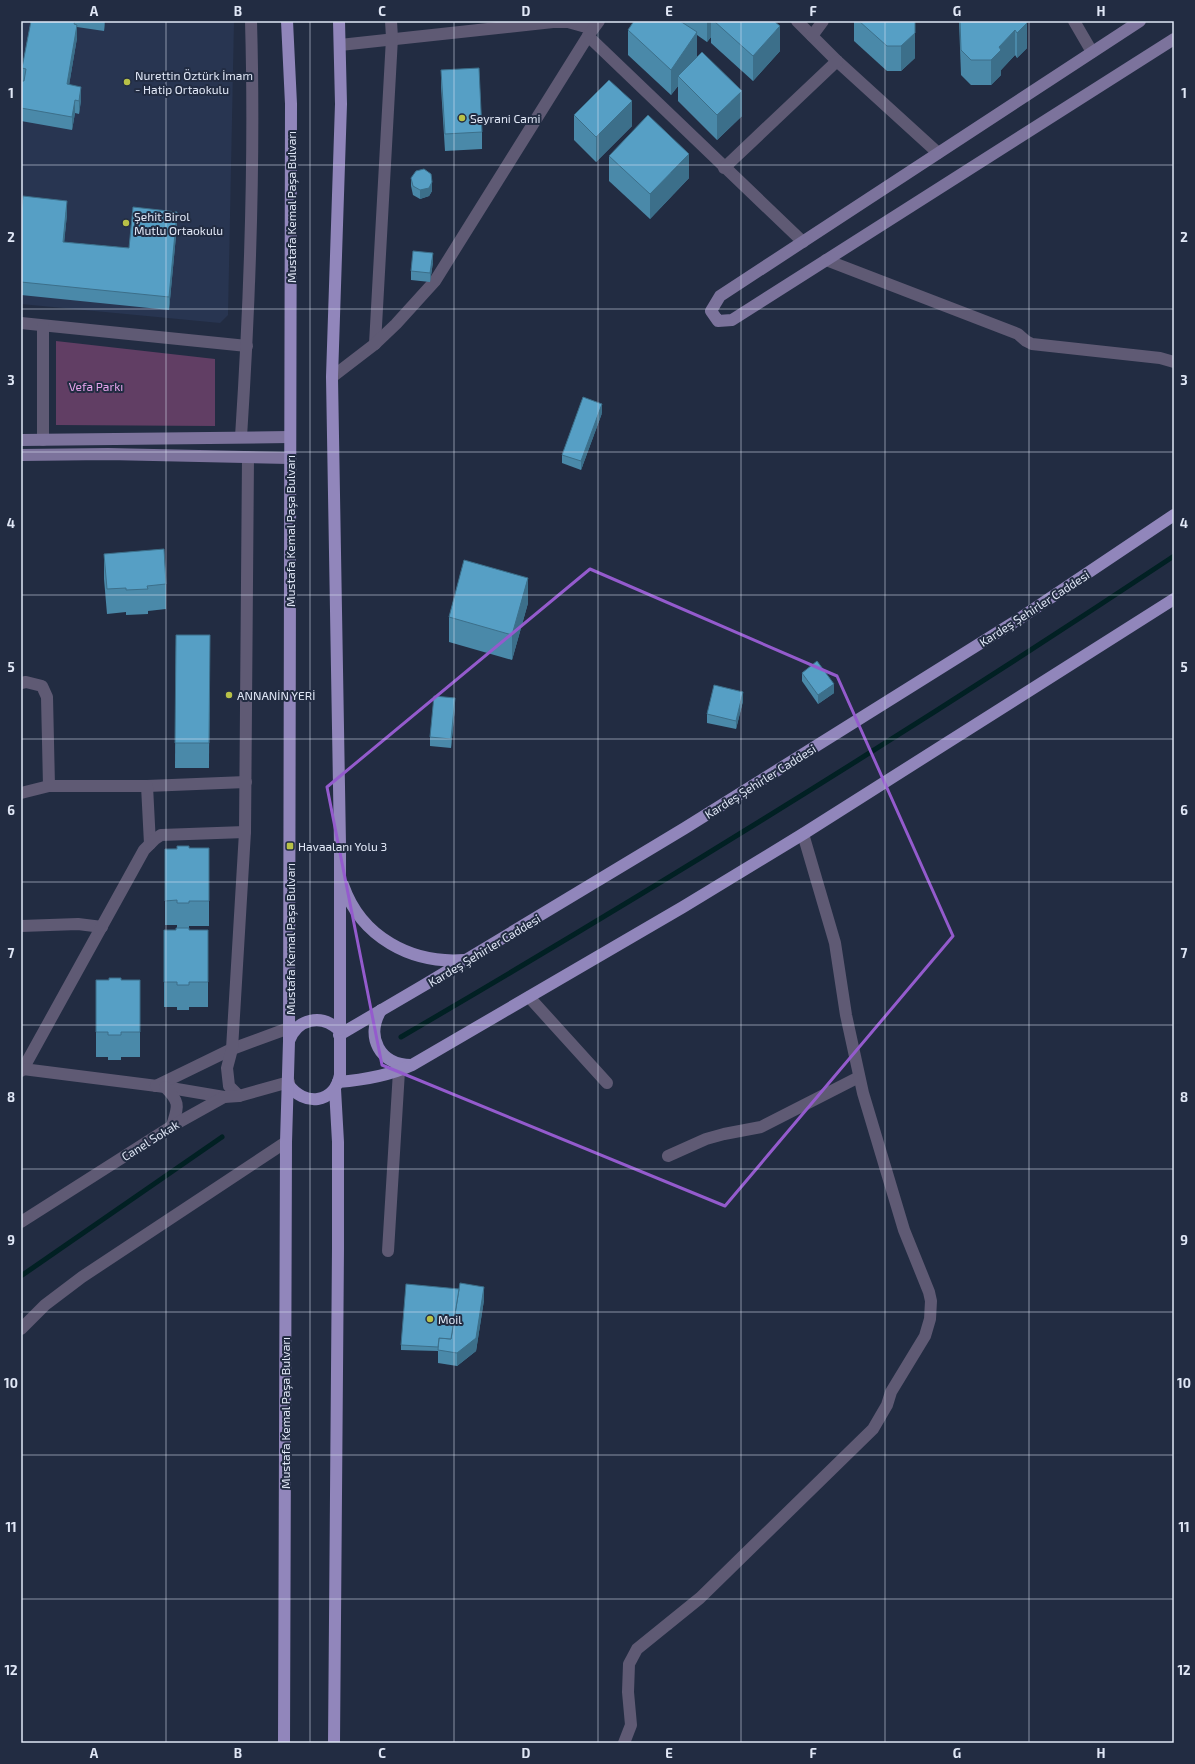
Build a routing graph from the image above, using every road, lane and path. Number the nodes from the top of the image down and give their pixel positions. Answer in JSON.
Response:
{"nodes":[{"id":1,"x":251,"y":21,"type":"edge"},
{"id":2,"x":287,"y":21,"type":"edge"},
{"id":3,"x":339,"y":21,"type":"edge"},
{"id":4,"x":391,"y":21,"type":"edge"},
{"id":5,"x":797,"y":21,"type":"edge"},
{"id":6,"x":823,"y":21,"type":"edge"},
{"id":7,"x":1074,"y":21,"type":"edge"},
{"id":8,"x":1140,"y":21,"type":"edge"},
{"id":9,"x":593,"y":28,"type":"edge"},
{"id":10,"x":812,"y":36,"type":"junction"},
{"id":11,"x":392,"y":38,"type":"junction"},
{"id":12,"x":1174,"y":39,"type":"edge"},
{"id":13,"x":340,"y":45,"type":"junction"},
{"id":14,"x":1092,"y":52,"type":"junction"},
{"id":15,"x":837,"y":61,"type":"junction"},
{"id":16,"x":938,"y":153,"type":"junction"},
{"id":17,"x":724,"y":168,"type":"junction"},
{"id":18,"x":803,"y":242,"type":"junction"},
{"id":19,"x":826,"y":260,"type":"junction"},
{"id":20,"x":21,"y":324,"type":"edge"},
{"id":21,"x":43,"y":326,"type":"junction"},
{"id":22,"x":375,"y":344,"type":"junction"},
{"id":23,"x":247,"y":346,"type":"junction"},
{"id":24,"x":1174,"y":362,"type":"edge"},
{"id":25,"x":332,"y":377,"type":"junction"},
{"id":26,"x":241,"y":437,"type":"junction"},
{"id":27,"x":290,"y":437,"type":"junction"},
{"id":28,"x":21,"y":440,"type":"edge"},
{"id":29,"x":43,"y":440,"type":"junction"},
{"id":30,"x":21,"y":455,"type":"edge"},
{"id":31,"x":248,"y":457,"type":"junction"},
{"id":32,"x":289,"y":458,"type":"junction"},
{"id":33,"x":1174,"y":515,"type":"edge"},
{"id":34,"x":1174,"y":599,"type":"edge"},
{"id":35,"x":21,"y":683,"type":"edge"},
{"id":36,"x":246,"y":782,"type":"junction"},
{"id":37,"x":49,"y":786,"type":"junction"},
{"id":38,"x":147,"y":786,"type":"junction"},
{"id":39,"x":21,"y":793,"type":"edge"},
{"id":40,"x":245,"y":832,"type":"junction"},
{"id":41,"x":803,"y":834,"type":"junction"},
{"id":42,"x":150,"y":844,"type":"junction"},
{"id":43,"x":340,"y":879,"type":"junction"},
{"id":44,"x":21,"y":926,"type":"edge"},
{"id":45,"x":102,"y":927,"type":"junction"},
{"id":46,"x":467,"y":960,"type":"junction"},
{"id":47,"x":529,"y":997,"type":"junction"},
{"id":48,"x":382,"y":1010,"type":"junction"},
{"id":49,"x":289,"y":1028,"type":"junction"},
{"id":50,"x":339,"y":1032,"type":"junction"},
{"id":51,"x":289,"y":1041,"type":"junction"},
{"id":52,"x":232,"y":1049,"type":"junction"},
{"id":53,"x":412,"y":1065,"type":"junction"},
{"id":54,"x":22,"y":1070,"type":"edge"},
{"id":55,"x":399,"y":1071,"type":"junction"},
{"id":56,"x":860,"y":1077,"type":"junction"},
{"id":57,"x":607,"y":1082,"type":"dead end"},
{"id":58,"x":288,"y":1083,"type":"junction"},
{"id":59,"x":337,"y":1085,"type":"junction"},
{"id":60,"x":161,"y":1087,"type":"junction"},
{"id":61,"x":239,"y":1096,"type":"junction"},
{"id":62,"x":224,"y":1097,"type":"junction"},
{"id":63,"x":172,"y":1126,"type":"junction"},
{"id":64,"x":286,"y":1142,"type":"junction"},
{"id":65,"x":668,"y":1156,"type":"dead end"},
{"id":66,"x":21,"y":1222,"type":"edge"},
{"id":67,"x":388,"y":1251,"type":"dead end"},
{"id":68,"x":21,"y":1329,"type":"edge"},
{"id":69,"x":284,"y":1743,"type":"edge"},
{"id":70,"x":334,"y":1743,"type":"edge"},
{"id":71,"x":624,"y":1743,"type":"edge"}],
"edges":[{"from":1,"to":23,"type":"street"},
{"from":2,"to":27,"type":"main road","name":"Mustafa Kemal Paşa Bulvarı"},
{"from":3,"to":13,"type":"main road"},
{"from":4,"to":11,"type":"street"},
{"from":5,"to":10,"type":"street"},
{"from":6,"to":10,"type":"street"},
{"from":7,"to":14,"type":"street"},
{"from":8,"to":14,"type":"street"},
{"from":9,"to":11,"type":"street"},
{"from":9,"to":17,"type":"street"},
{"from":9,"to":22,"type":"street"},
{"from":10,"to":15,"type":"street"},
{"from":11,"to":13,"type":"street"},
{"from":11,"to":22,"type":"street"},
{"from":12,"to":19,"type":"street"},
{"from":13,"to":25,"type":"main road"},
{"from":14,"to":16,"type":"street"},
{"from":15,"to":16,"type":"street"},
{"from":15,"to":17,"type":"street"},
{"from":16,"to":18,"type":"street"},
{"from":17,"to":18,"type":"street"},
{"from":18,"to":19,"type":"street"},
{"from":19,"to":24,"type":"street"},
{"from":20,"to":21,"type":"street"},
{"from":21,"to":23,"type":"street"},
{"from":21,"to":29,"type":"street"},
{"from":22,"to":25,"type":"street"},
{"from":23,"to":26,"type":"street"},
{"from":25,"to":43,"type":"main road"},
{"from":26,"to":27,"type":"street"},
{"from":26,"to":29,"type":"street"},
{"from":27,"to":32,"type":"main road","name":"Mustafa Kemal Paşa Bulvarı"},
{"from":28,"to":29,"type":"street"},
{"from":30,"to":31,"type":"street"},
{"from":31,"to":32,"type":"street"},
{"from":31,"to":36,"type":"street"},
{"from":32,"to":49,"type":"main road","name":"Mustafa Kemal Paşa Bulvarı"},
{"from":33,"to":46,"type":"main road","name":"Kardeş Şehirler Caddesi"},
{"from":34,"to":41,"type":"main road"},
{"from":35,"to":37,"type":"street"},
{"from":36,"to":38,"type":"street"},
{"from":36,"to":40,"type":"street"},
{"from":37,"to":38,"type":"street"},
{"from":37,"to":39,"type":"street"},
{"from":38,"to":42,"type":"street"},
{"from":40,"to":42,"type":"street"},
{"from":40,"to":52,"type":"street"},
{"from":41,"to":47,"type":"main road"},
{"from":41,"to":56,"type":"street"},
{"from":42,"to":45,"type":"street"},
{"from":43,"to":46,"type":"main road"},
{"from":43,"to":50,"type":"main road"},
{"from":44,"to":45,"type":"street"},
{"from":45,"to":54,"type":"street"},
{"from":46,"to":48,"type":"main road","name":"Kardeş Şehirler Caddesi"},
{"from":47,"to":53,"type":"main road"},
{"from":47,"to":57,"type":"street"},
{"from":48,"to":50,"type":"main road","name":"Kardeş Şehirler Caddesi"},
{"from":48,"to":53,"type":"main road"},
{"from":49,"to":51,"type":"main road","name":"Mustafa Kemal Paşa Bulvarı"},
{"from":49,"to":52,"type":"street"},
{"from":50,"to":51,"type":"main road"},
{"from":50,"to":59,"type":"main road"},
{"from":51,"to":58,"type":"main road"},
{"from":52,"to":60,"type":"street"},
{"from":52,"to":61,"type":"street"},
{"from":53,"to":55,"type":"main road"},
{"from":54,"to":60,"type":"street"},
{"from":55,"to":59,"type":"main road"},
{"from":55,"to":67,"type":"street"},
{"from":56,"to":65,"type":"street"},
{"from":56,"to":71,"type":"street"},
{"from":58,"to":59,"type":"main road"},
{"from":58,"to":61,"type":"street","name":"Canel Sokak"},
{"from":58,"to":64,"type":"main road","name":"Mustafa Kemal Paşa Bulvarı"},
{"from":59,"to":70,"type":"main road"},
{"from":60,"to":62,"type":"street"},
{"from":60,"to":63,"type":"street"},
{"from":61,"to":62,"type":"street","name":"Canel Sokak"},
{"from":62,"to":63,"type":"street","name":"Canel Sokak"},
{"from":63,"to":66,"type":"street","name":"Canel Sokak"},
{"from":64,"to":68,"type":"street"},
{"from":64,"to":69,"type":"main road","name":"Mustafa Kemal Paşa Bulvarı"}]}
